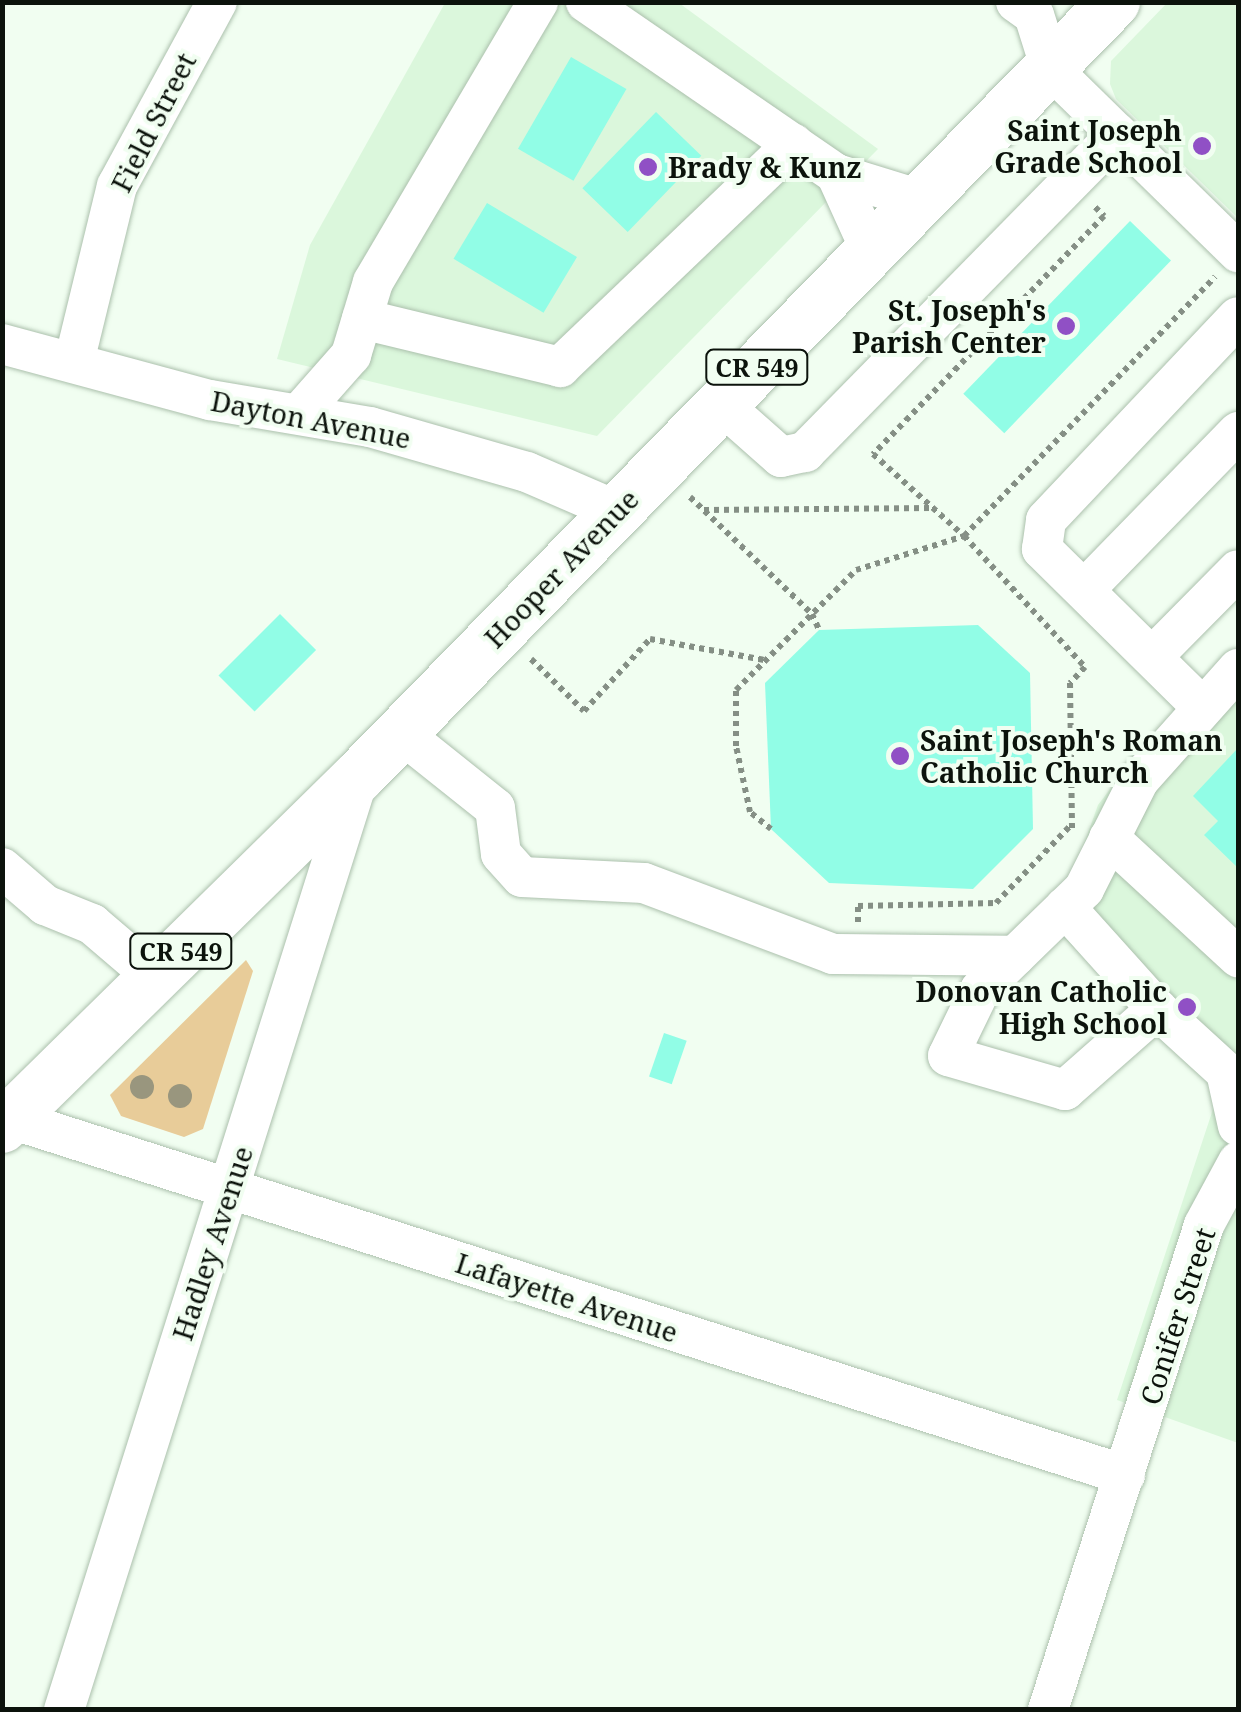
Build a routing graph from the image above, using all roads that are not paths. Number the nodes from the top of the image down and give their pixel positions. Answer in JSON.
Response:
{"nodes":[{"id":1,"x":216,"y":2,"type":"edge"},
{"id":2,"x":538,"y":2,"type":"edge"},
{"id":3,"x":586,"y":2,"type":"edge"},
{"id":4,"x":1016,"y":2,"type":"edge"},
{"id":5,"x":1114,"y":2,"type":"edge"},
{"id":6,"x":1052,"y":69,"type":"junction"},
{"id":7,"x":1118,"y":134,"type":"junction"},
{"id":8,"x":793,"y":144,"type":"junction"},
{"id":9,"x":836,"y":174,"type":"junction"},
{"id":10,"x":921,"y":200,"type":"junction"},
{"id":11,"x":871,"y":251,"type":"junction"},
{"id":12,"x":1229,"y":262,"type":"edge"},
{"id":13,"x":1238,"y":318,"type":"edge"},
{"id":14,"x":356,"y":337,"type":"junction"},
{"id":15,"x":2,"y":344,"type":"edge"},
{"id":16,"x":74,"y":362,"type":"junction"},
{"id":17,"x":721,"y":404,"type":"junction"},
{"id":18,"x":300,"y":414,"type":"junction"},
{"id":19,"x":370,"y":426,"type":"junction"},
{"id":20,"x":1238,"y":432,"type":"edge"},
{"id":21,"x":614,"y":510,"type":"junction"},
{"id":22,"x":1238,"y":570,"type":"edge"},
{"id":23,"x":1084,"y":590,"type":"junction"},
{"id":24,"x":1152,"y":657,"type":"junction"},
{"id":25,"x":1238,"y":669,"type":"edge"},
{"id":26,"x":1202,"y":706,"type":"junction"},
{"id":27,"x":401,"y":733,"type":"junction"},
{"id":28,"x":360,"y":776,"type":"junction"},
{"id":29,"x":1085,"y":834,"type":"junction"},
{"id":30,"x":2,"y":868,"type":"edge"},
{"id":31,"x":1065,"y":907,"type":"junction"},
{"id":32,"x":1015,"y":956,"type":"junction"},
{"id":33,"x":1238,"y":957,"type":"edge"},
{"id":34,"x":154,"y":977,"type":"junction"},
{"id":35,"x":1157,"y":1008,"type":"junction"},
{"id":36,"x":5,"y":1121,"type":"edge"},
{"id":37,"x":1238,"y":1126,"type":"edge"},
{"id":38,"x":1238,"y":1162,"type":"edge"},
{"id":39,"x":229,"y":1190,"type":"junction"},
{"id":40,"x":1125,"y":1474,"type":"junction"},
{"id":41,"x":64,"y":1710,"type":"edge"},
{"id":42,"x":1048,"y":1710,"type":"edge"}],
"edges":[{"from":1,"to":16,"type":"street","name":"Field Street"},
{"from":2,"to":14,"type":"street"},
{"from":3,"to":8,"type":"street"},
{"from":4,"to":6,"type":"street"},
{"from":5,"to":6,"type":"main road","name":"Hooper Avenue","number":"CR 549"},
{"from":6,"to":7,"type":"street"},
{"from":6,"to":10,"type":"main road","name":"Hooper Avenue","number":"CR 549"},
{"from":7,"to":12,"type":"street"},
{"from":7,"to":17,"type":"street"},
{"from":8,"to":9,"type":"street"},
{"from":8,"to":14,"type":"street"},
{"from":9,"to":10,"type":"street"},
{"from":9,"to":11,"type":"street"},
{"from":10,"to":11,"type":"main road","name":"Hooper Avenue","number":"CR 549"},
{"from":11,"to":17,"type":"main road","name":"Hooper Avenue","number":"CR 549"},
{"from":13,"to":23,"type":"street"},
{"from":14,"to":18,"type":"street"},
{"from":14,"to":19,"type":"street"},
{"from":15,"to":16,"type":"street","name":"Dayton Avenue"},
{"from":16,"to":18,"type":"street","name":"Dayton Avenue"},
{"from":17,"to":21,"type":"main road","name":"Hooper Avenue","number":"CR 549"},
{"from":18,"to":19,"type":"street","name":"Dayton Avenue"},
{"from":19,"to":21,"type":"street","name":"Dayton Avenue"},
{"from":20,"to":23,"type":"street"},
{"from":21,"to":27,"type":"main road","name":"Hooper Avenue","number":"CR 549"},
{"from":22,"to":24,"type":"street"},
{"from":23,"to":24,"type":"street"},
{"from":24,"to":26,"type":"street"},
{"from":25,"to":26,"type":"street"},
{"from":26,"to":29,"type":"street"},
{"from":27,"to":28,"type":"main road","name":"Hooper Avenue","number":"CR 549"},
{"from":27,"to":32,"type":"street"},
{"from":28,"to":34,"type":"main road","name":"Hooper Avenue","number":"CR 549"},
{"from":28,"to":39,"type":"street","name":"Hadley Avenue"},
{"from":29,"to":31,"type":"street"},
{"from":29,"to":33,"type":"street"},
{"from":30,"to":34,"type":"street"},
{"from":31,"to":32,"type":"street"},
{"from":31,"to":35,"type":"street"},
{"from":32,"to":35,"type":"street"},
{"from":34,"to":36,"type":"main road","name":"Hooper Avenue","number":"CR 549"},
{"from":35,"to":37,"type":"street"},
{"from":36,"to":39,"type":"street","name":"Lafayette Avenue"},
{"from":38,"to":40,"type":"street","name":"Conifer Street"},
{"from":39,"to":40,"type":"street","name":"Lafayette Avenue"},
{"from":39,"to":41,"type":"street","name":"Hadley Avenue"},
{"from":40,"to":42,"type":"street","name":"Conifer Street"}]}
